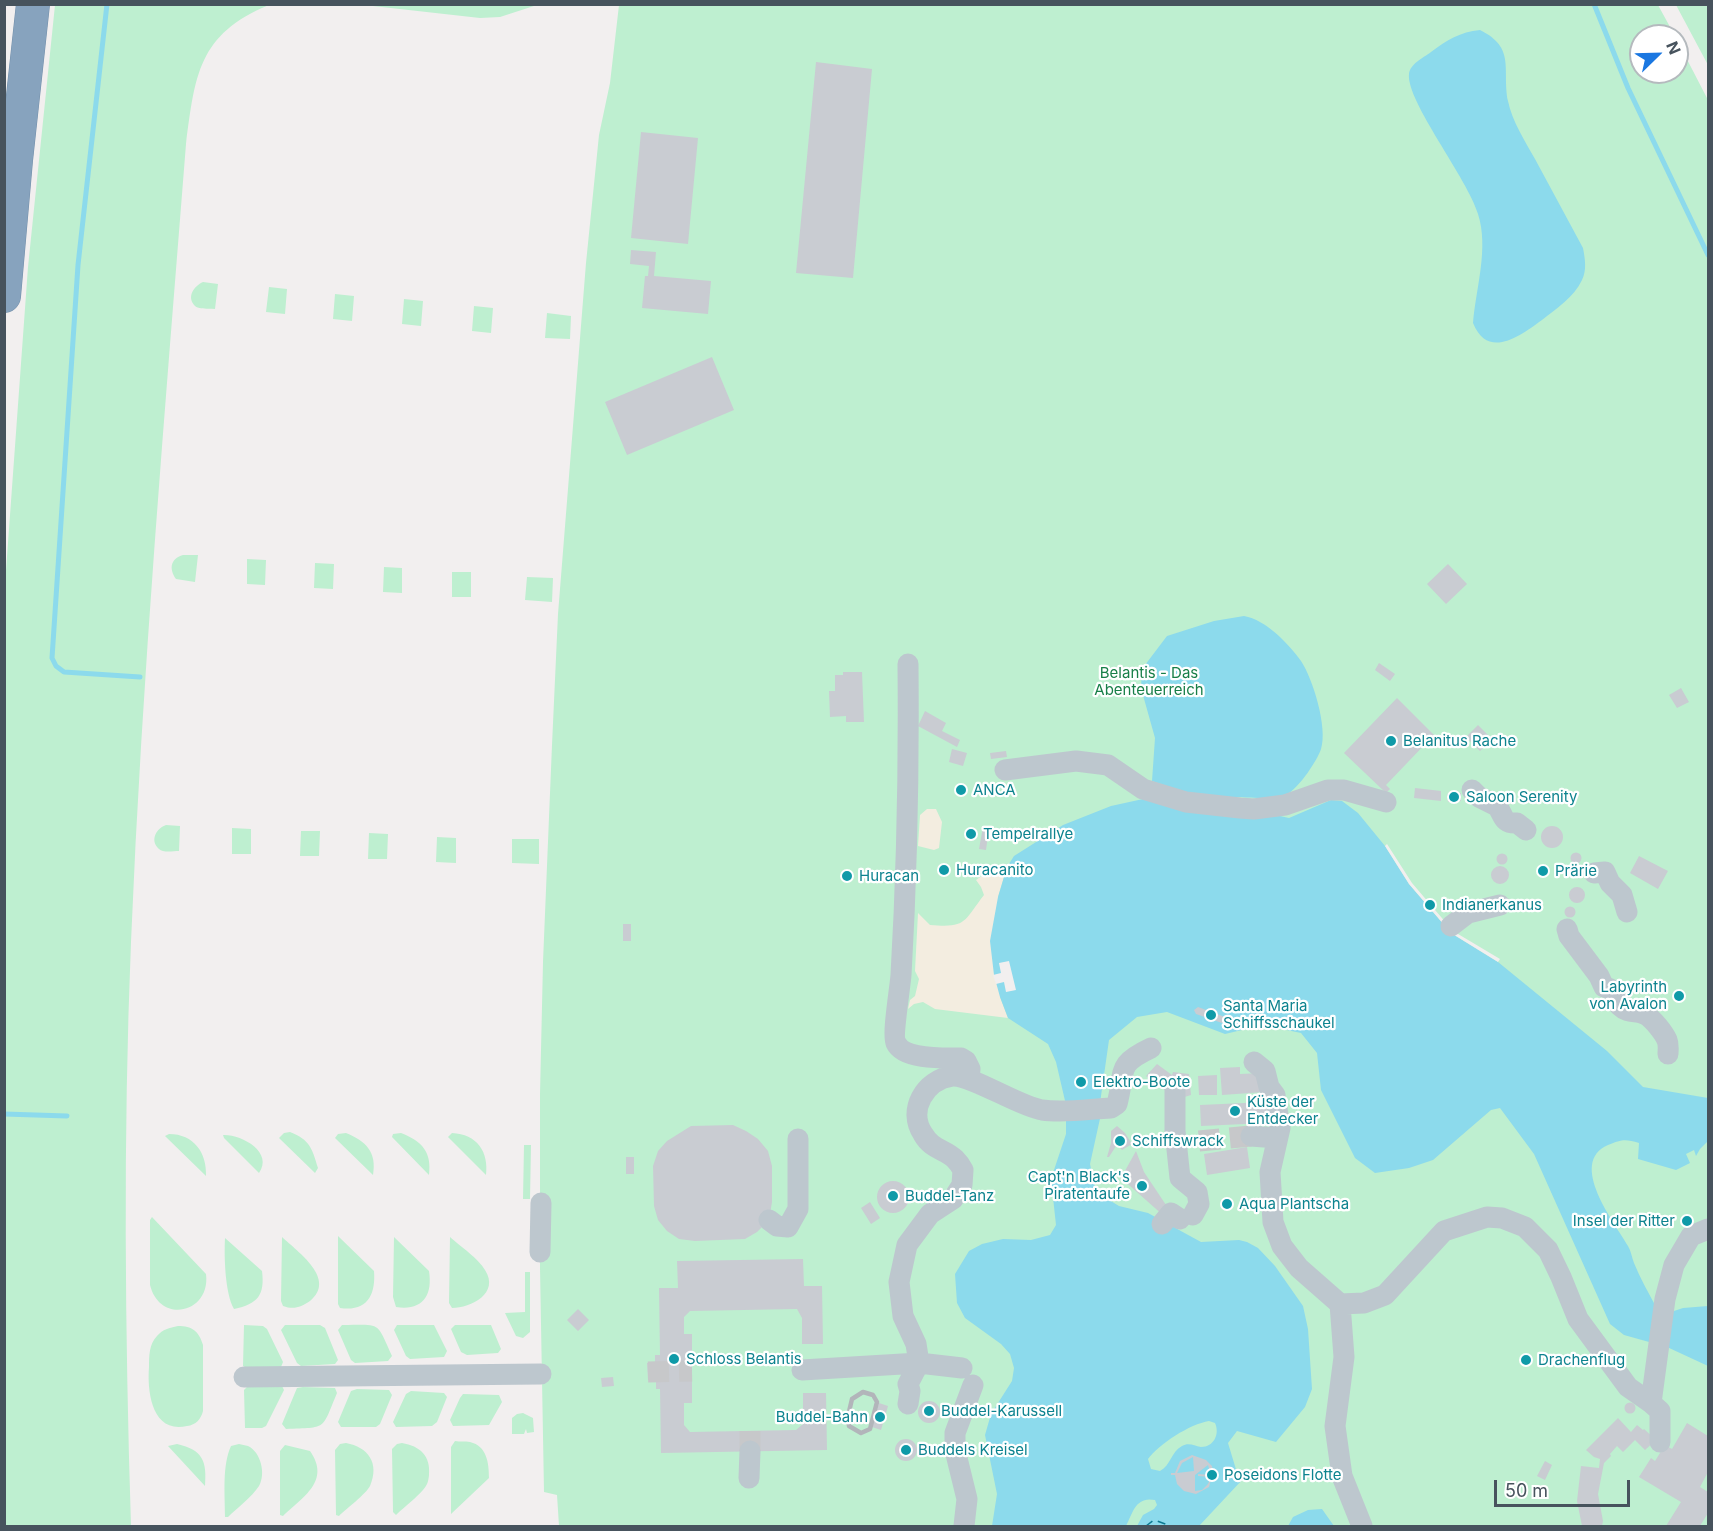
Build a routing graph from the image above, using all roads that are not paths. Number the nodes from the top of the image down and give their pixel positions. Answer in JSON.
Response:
{"nodes":[{"id":1,"x":33,"y":4,"type":"edge"},
{"id":2,"x":4,"y":296,"type":"edge"},
{"id":3,"x":908,"y":664,"type":"dead end"},
{"id":4,"x":1005,"y":770,"type":"dead end"},
{"id":5,"x":1472,"y":790,"type":"dead end"},
{"id":6,"x":1386,"y":802,"type":"dead end"},
{"id":7,"x":1526,"y":830,"type":"dead end"},
{"id":8,"x":1594,"y":873,"type":"dead end"},
{"id":9,"x":1500,"y":905,"type":"dead end"},
{"id":10,"x":1627,"y":912,"type":"dead end"},
{"id":11,"x":1451,"y":926,"type":"dead end"},
{"id":12,"x":1567,"y":929,"type":"dead end"},
{"id":13,"x":1151,"y":1048,"type":"dead end"},
{"id":14,"x":1668,"y":1054,"type":"dead end"},
{"id":15,"x":1254,"y":1062,"type":"dead end"},
{"id":16,"x":969,"y":1079,"type":"junction"},
{"id":17,"x":1175,"y":1091,"type":"dead end"},
{"id":18,"x":1251,"y":1136,"type":"tunnel mouth"},
{"id":19,"x":1277,"y":1138,"type":"junction"},
{"id":20,"x":798,"y":1139,"type":"dead end"},
{"id":21,"x":541,"y":1203,"type":"dead end"},
{"id":22,"x":1177,"y":1218,"type":"dead end"},
{"id":23,"x":769,"y":1221,"type":"dead end"},
{"id":24,"x":1708,"y":1229,"type":"edge"},
{"id":25,"x":540,"y":1252,"type":"dead end"},
{"id":26,"x":1340,"y":1304,"type":"junction"},
{"id":27,"x":919,"y":1363,"type":"junction"},
{"id":28,"x":802,"y":1370,"type":"dead end"},
{"id":29,"x":541,"y":1374,"type":"dead end"},
{"id":30,"x":244,"y":1377,"type":"dead end"},
{"id":31,"x":1651,"y":1403,"type":"junction"},
{"id":32,"x":908,"y":1404,"type":"dead end"},
{"id":33,"x":1660,"y":1442,"type":"dead end"},
{"id":34,"x":750,"y":1451,"type":"tunnel mouth"},
{"id":35,"x":749,"y":1478,"type":"dead end"},
{"id":36,"x":964,"y":1527,"type":"edge"},
{"id":37,"x":1362,"y":1527,"type":"edge"}],
"edges":[{"from":1,"to":2,"type":"highway"},
{"from":3,"to":16,"type":"street"},
{"from":4,"to":6,"type":"street"},
{"from":5,"to":7,"type":"street"},
{"from":8,"to":10,"type":"street"},
{"from":9,"to":11,"type":"street"},
{"from":12,"to":14,"type":"street"},
{"from":13,"to":16,"type":"street"},
{"from":15,"to":19,"type":"street"},
{"from":16,"to":27,"type":"street"},
{"from":17,"to":22,"type":"street"},
{"from":18,"to":19,"type":"street"},
{"from":19,"to":26,"type":"street"},
{"from":20,"to":23,"type":"street"},
{"from":21,"to":25,"type":"street"},
{"from":24,"to":31,"type":"street"},
{"from":26,"to":31,"type":"street"},
{"from":26,"to":37,"type":"street"},
{"from":27,"to":28,"type":"street"},
{"from":27,"to":32,"type":"street"},
{"from":27,"to":36,"type":"street"},
{"from":29,"to":30,"type":"street"},
{"from":31,"to":33,"type":"street"},
{"from":34,"to":35,"type":"street"}]}
